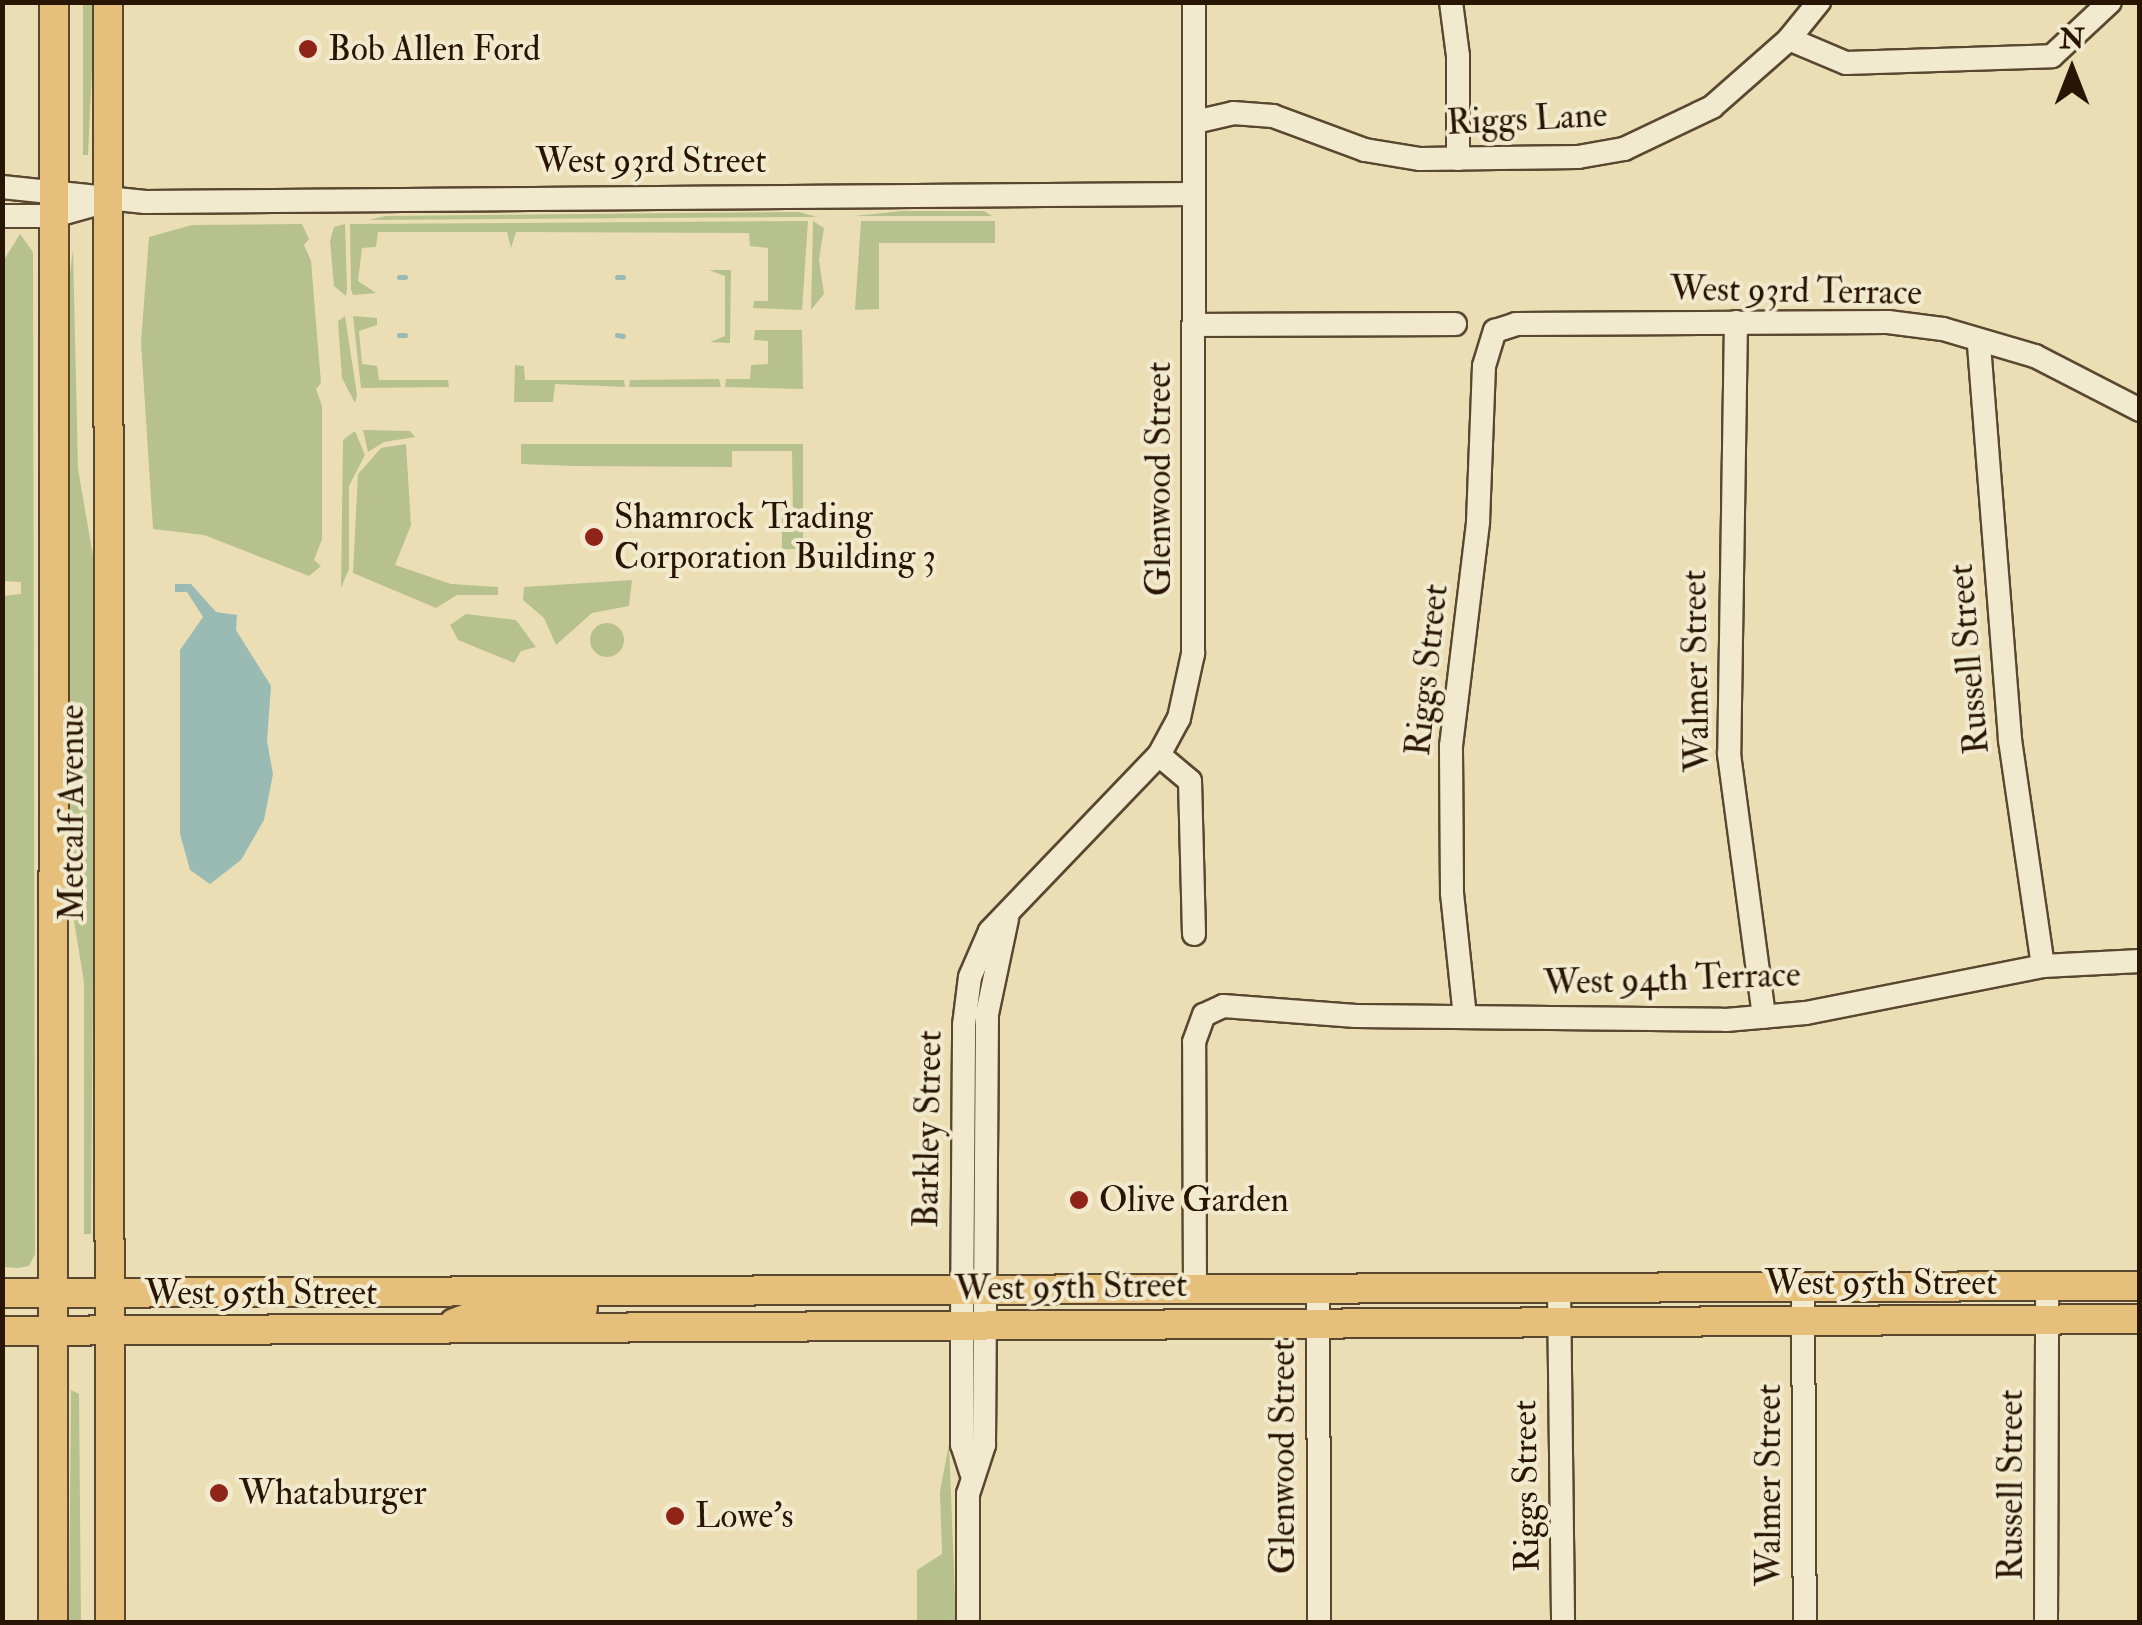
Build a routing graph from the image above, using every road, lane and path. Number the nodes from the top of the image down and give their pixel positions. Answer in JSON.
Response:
{"nodes":[{"id":1,"x":54,"y":2,"type":"edge"},
{"id":2,"x":108,"y":2,"type":"edge"},
{"id":3,"x":1194,"y":2,"type":"edge"},
{"id":4,"x":1450,"y":2,"type":"edge"},
{"id":5,"x":1819,"y":2,"type":"edge"},
{"id":6,"x":2110,"y":2,"type":"edge"},
{"id":7,"x":1789,"y":39,"type":"junction"},
{"id":8,"x":1195,"y":122,"type":"junction"},
{"id":9,"x":1458,"y":158,"type":"junction"},
{"id":10,"x":2,"y":188,"type":"edge"},
{"id":11,"x":1194,"y":194,"type":"junction"},
{"id":12,"x":108,"y":201,"type":"junction"},
{"id":13,"x":54,"y":202,"type":"junction"},
{"id":14,"x":2,"y":216,"type":"edge"},
{"id":15,"x":1736,"y":322,"type":"junction"},
{"id":16,"x":1455,"y":324,"type":"dead end"},
{"id":17,"x":1194,"y":325,"type":"junction"},
{"id":18,"x":1495,"y":331,"type":"joint"},
{"id":19,"x":1979,"y":345,"type":"junction"},
{"id":20,"x":2140,"y":410,"type":"edge"},
{"id":21,"x":1159,"y":755,"type":"junction"},
{"id":22,"x":1194,"y":934,"type":"dead end"},
{"id":23,"x":2140,"y":961,"type":"edge"},
{"id":24,"x":2043,"y":966,"type":"junction"},
{"id":25,"x":1764,"y":1016,"type":"junction"},
{"id":26,"x":1464,"y":1017,"type":"junction"},
{"id":27,"x":2140,"y":1286,"type":"edge"},
{"id":28,"x":2047,"y":1287,"type":"junction"},
{"id":29,"x":1803,"y":1288,"type":"junction"},
{"id":30,"x":1560,"y":1289,"type":"junction"},
{"id":31,"x":598,"y":1290,"type":"junction"},
{"id":32,"x":974,"y":1290,"type":"junction"},
{"id":33,"x":1318,"y":1291,"type":"junction"},
{"id":34,"x":108,"y":1292,"type":"junction"},
{"id":35,"x":1195,"y":1292,"type":"junction"},
{"id":36,"x":56,"y":1293,"type":"junction"},
{"id":37,"x":2,"y":1294,"type":"edge"},
{"id":38,"x":2140,"y":1319,"type":"edge"},
{"id":39,"x":2047,"y":1320,"type":"junction"},
{"id":40,"x":1803,"y":1321,"type":"junction"},
{"id":41,"x":1318,"y":1322,"type":"junction"},
{"id":42,"x":1560,"y":1322,"type":"junction"},
{"id":43,"x":973,"y":1326,"type":"junction"},
{"id":44,"x":57,"y":1330,"type":"junction"},
{"id":45,"x":108,"y":1330,"type":"junction"},
{"id":46,"x":2,"y":1331,"type":"edge"},
{"id":47,"x":439,"y":1331,"type":"junction"},
{"id":48,"x":53,"y":1622,"type":"edge"},
{"id":49,"x":110,"y":1622,"type":"edge"},
{"id":50,"x":968,"y":1622,"type":"edge"},
{"id":51,"x":1319,"y":1622,"type":"edge"},
{"id":52,"x":1562,"y":1622,"type":"edge"},
{"id":53,"x":1805,"y":1622,"type":"edge"},
{"id":54,"x":2046,"y":1622,"type":"edge"}],
"edges":[{"from":1,"to":13,"type":"main road","name":"Metcalf Avenue"},
{"from":2,"to":12,"type":"main road","name":"Metcalf Avenue"},
{"from":3,"to":8,"type":"street","name":"Glenwood Street"},
{"from":4,"to":9,"type":"street"},
{"from":5,"to":7,"type":"street","name":"Riggs Lane"},
{"from":6,"to":7,"type":"street"},
{"from":7,"to":9,"type":"street","name":"Riggs Lane"},
{"from":8,"to":9,"type":"street","name":"Riggs Lane"},
{"from":8,"to":11,"type":"street","name":"Glenwood Street"},
{"from":10,"to":13,"type":"street","name":"West 93rd Street"},
{"from":11,"to":12,"type":"street","name":"West 93rd Street"},
{"from":11,"to":17,"type":"street","name":"Glenwood Street"},
{"from":12,"to":13,"type":"street","name":"West 93rd Street"},
{"from":12,"to":34,"type":"main road","name":"Metcalf Avenue"},
{"from":13,"to":14,"type":"street","name":"West 93rd Street"},
{"from":13,"to":36,"type":"main road","name":"Metcalf Avenue"},
{"from":15,"to":18,"type":"street","name":"West 93rd Terrace"},
{"from":15,"to":19,"type":"street","name":"West 93rd Terrace"},
{"from":15,"to":25,"type":"street","name":"Walmer Street"},
{"from":16,"to":17,"type":"street"},
{"from":17,"to":21,"type":"street","name":"Glenwood Street"},
{"from":18,"to":26,"type":"street","name":"Riggs Street"},
{"from":19,"to":20,"type":"street","name":"West 93rd Terrace"},
{"from":19,"to":24,"type":"street","name":"Russell Street"},
{"from":21,"to":22,"type":"street"},
{"from":21,"to":32,"type":"street","name":"Barkley Street"},
{"from":23,"to":24,"type":"street","name":"West 94th Terrace"},
{"from":24,"to":25,"type":"street","name":"West 94th Terrace"},
{"from":25,"to":26,"type":"street","name":"West 94th Terrace"},
{"from":26,"to":35,"type":"street","name":"West 94th Terrace"},
{"from":27,"to":28,"type":"main road","name":"West 95th Street"},
{"from":28,"to":29,"type":"main road","name":"West 95th Street"},
{"from":28,"to":39,"type":"street","name":"Russell Street"},
{"from":29,"to":30,"type":"main road","name":"West 95th Street"},
{"from":29,"to":40,"type":"street","name":"Walmer Street"},
{"from":30,"to":33,"type":"main road","name":"West 95th Street"},
{"from":30,"to":42,"type":"street","name":"Riggs Street"},
{"from":31,"to":32,"type":"main road","name":"West 95th Street"},
{"from":31,"to":34,"type":"main road","name":"West 95th Street"},
{"from":31,"to":47,"type":"main road"},
{"from":32,"to":35,"type":"main road","name":"West 95th Street"},
{"from":32,"to":43,"type":"street","name":"Barkley Street"},
{"from":33,"to":35,"type":"main road","name":"West 95th Street"},
{"from":33,"to":41,"type":"street","name":"Glenwood Street"},
{"from":34,"to":36,"type":"main road","name":"West 95th Street"},
{"from":34,"to":45,"type":"main road","name":"Metcalf Avenue"},
{"from":36,"to":37,"type":"main road","name":"West 95th Street"},
{"from":36,"to":44,"type":"main road","name":"Metcalf Avenue"},
{"from":38,"to":39,"type":"main road","name":"West 95th Street"},
{"from":39,"to":40,"type":"main road","name":"West 95th Street"},
{"from":39,"to":54,"type":"street","name":"Russell Street"},
{"from":40,"to":42,"type":"main road","name":"West 95th Street"},
{"from":40,"to":53,"type":"street","name":"Walmer Street"},
{"from":41,"to":42,"type":"main road","name":"West 95th Street"},
{"from":41,"to":43,"type":"main road","name":"West 95th Street"},
{"from":41,"to":51,"type":"street","name":"Glenwood Street"},
{"from":42,"to":52,"type":"street","name":"Riggs Street"},
{"from":43,"to":47,"type":"main road","name":"West 95th Street"},
{"from":43,"to":50,"type":"street","name":"Barkley Street"},
{"from":44,"to":45,"type":"main road","name":"West 95th Street"},
{"from":44,"to":46,"type":"main road","name":"West 95th Street"},
{"from":44,"to":48,"type":"main road","name":"Metcalf Avenue"},
{"from":45,"to":47,"type":"main road","name":"West 95th Street"},
{"from":45,"to":49,"type":"main road","name":"Metcalf Avenue"}]}
